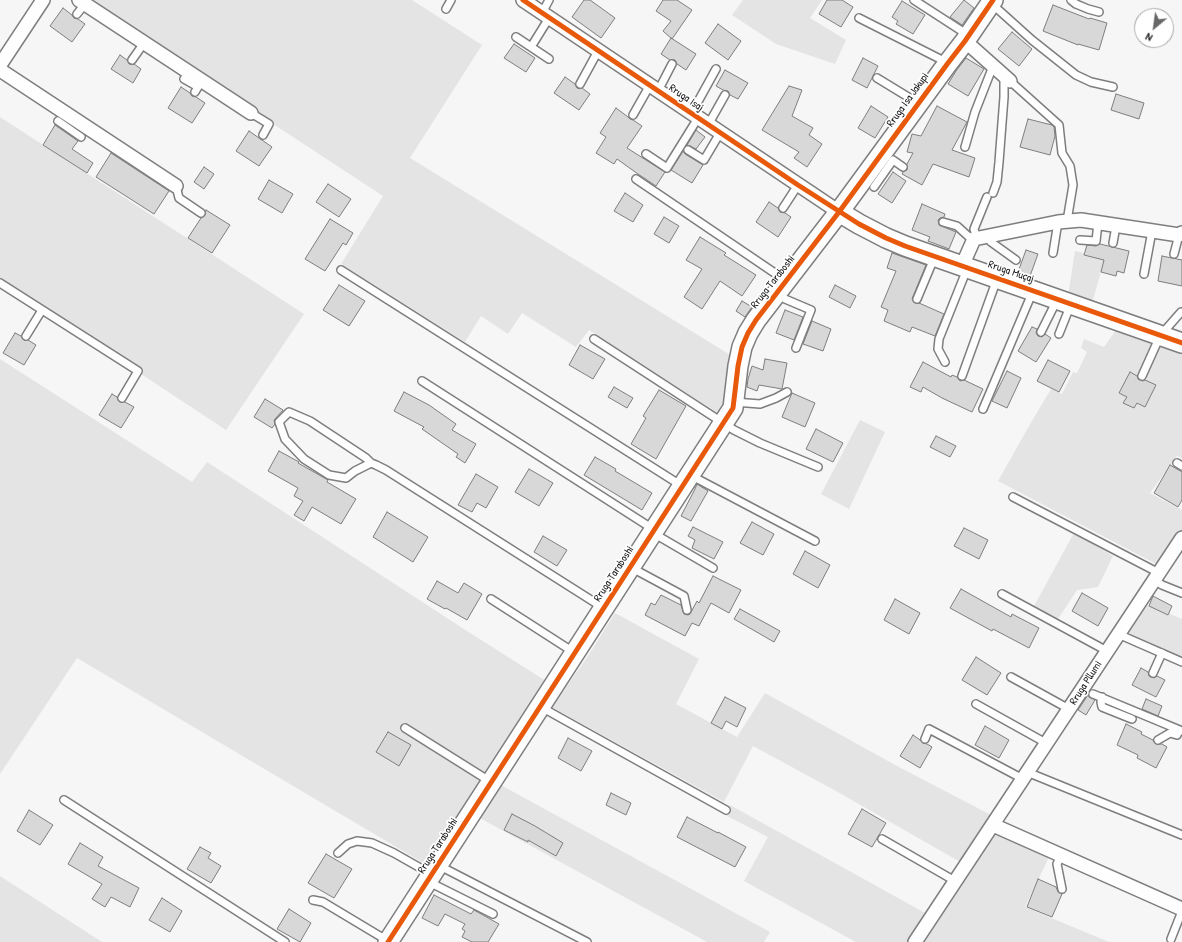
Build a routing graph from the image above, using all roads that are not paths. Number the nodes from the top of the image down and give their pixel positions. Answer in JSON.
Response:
{"nodes":[{"id":1,"x":43,"y":0,"type":"edge"},
{"id":2,"x":451,"y":0,"type":"edge"},
{"id":3,"x":523,"y":0,"type":"edge"},
{"id":4,"x":549,"y":0,"type":"edge"},
{"id":5,"x":914,"y":0,"type":"edge"},
{"id":6,"x":1071,"y":0,"type":"edge"},
{"id":7,"x":992,"y":2,"type":"edge"},
{"id":8,"x":80,"y":6,"type":"edge"},
{"id":9,"x":446,"y":9,"type":"dead end"},
{"id":10,"x":1099,"y":12,"type":"dead end"},
{"id":11,"x":545,"y":15,"type":"junction"},
{"id":12,"x":859,"y":18,"type":"dead end"},
{"id":13,"x":516,"y":37,"type":"dead end"},
{"id":14,"x":967,"y":38,"type":"junction"},
{"id":15,"x":144,"y":43,"type":"junction"},
{"id":16,"x":531,"y":47,"type":"junction"},
{"id":17,"x":598,"y":51,"type":"junction"},
{"id":18,"x":549,"y":59,"type":"dead end"},
{"id":19,"x":132,"y":60,"type":"dead end"},
{"id":20,"x":1,"y":63,"type":"edge"},
{"id":21,"x":948,"y":63,"type":"junction"},
{"id":22,"x":672,"y":64,"type":"dead end"},
{"id":23,"x":993,"y":66,"type":"junction"},
{"id":24,"x":716,"y":68,"type":"dead end"},
{"id":25,"x":188,"y":72,"type":"junction"},
{"id":26,"x":877,"y":78,"type":"dead end"},
{"id":27,"x":1007,"y":79,"type":"junction"},
{"id":28,"x":580,"y":84,"type":"dead end"},
{"id":29,"x":1113,"y":87,"type":"dead end"},
{"id":30,"x":654,"y":88,"type":"junction"},
{"id":31,"x":195,"y":92,"type":"dead end"},
{"id":32,"x":725,"y":95,"type":"dead end"},
{"id":33,"x":918,"y":103,"type":"junction"},
{"id":34,"x":251,"y":113,"type":"joint"},
{"id":35,"x":633,"y":115,"type":"dead end"},
{"id":36,"x":700,"y":119,"type":"junction"},
{"id":37,"x":58,"y":122,"type":"dead end"},
{"id":38,"x":73,"y":125,"type":"junction"},
{"id":39,"x":720,"y":133,"type":"junction"},
{"id":40,"x":263,"y":135,"type":"dead end"},
{"id":41,"x":81,"y":137,"type":"dead end"},
{"id":42,"x":965,"y":147,"type":"dead end"},
{"id":43,"x":688,"y":150,"type":"dead end"},
{"id":44,"x":646,"y":154,"type":"dead end"},
{"id":45,"x":904,"y":167,"type":"dead end"},
{"id":46,"x":636,"y":179,"type":"dead end"},
{"id":47,"x":874,"y":179,"type":"junction"},
{"id":48,"x":798,"y":185,"type":"junction"},
{"id":49,"x":176,"y":186,"type":"joint"},
{"id":50,"x":783,"y":208,"type":"dead end"},
{"id":51,"x":838,"y":212,"type":"junction"},
{"id":52,"x":201,"y":213,"type":"dead end"},
{"id":53,"x":943,"y":222,"type":"dead end"},
{"id":54,"x":1062,"y":222,"type":"junction"},
{"id":55,"x":1098,"y":223,"type":"junction"},
{"id":56,"x":1116,"y":226,"type":"junction"},
{"id":57,"x":1152,"y":231,"type":"junction"},
{"id":58,"x":1180,"y":234,"type":"edge"},
{"id":59,"x":980,"y":238,"type":"junction"},
{"id":60,"x":1080,"y":240,"type":"dead end"},
{"id":61,"x":1113,"y":243,"type":"dead end"},
{"id":62,"x":1052,"y":253,"type":"dead end"},
{"id":63,"x":1174,"y":254,"type":"dead end"},
{"id":64,"x":935,"y":256,"type":"junction"},
{"id":65,"x":1016,"y":260,"type":"dead end"},
{"id":66,"x":965,"y":267,"type":"junction"},
{"id":67,"x":341,"y":270,"type":"dead end"},
{"id":68,"x":1144,"y":274,"type":"dead end"},
{"id":69,"x":998,"y":278,"type":"junction"},
{"id":70,"x":0,"y":283,"type":"edge"},
{"id":71,"x":782,"y":287,"type":"junction"},
{"id":72,"x":1033,"y":290,"type":"junction"},
{"id":73,"x":916,"y":298,"type":"dead end"},
{"id":74,"x":1064,"y":301,"type":"junction"},
{"id":75,"x":42,"y":310,"type":"junction"},
{"id":76,"x":1182,"y":312,"type":"edge"},
{"id":77,"x":1041,"y":332,"type":"dead end"},
{"id":78,"x":1059,"y":334,"type":"dead end"},
{"id":79,"x":1162,"y":335,"type":"junction"},
{"id":80,"x":26,"y":336,"type":"dead end"},
{"id":81,"x":594,"y":339,"type":"dead end"},
{"id":82,"x":1182,"y":343,"type":"edge"},
{"id":83,"x":796,"y":348,"type":"dead end"},
{"id":84,"x":945,"y":362,"type":"dead end"},
{"id":85,"x":962,"y":376,"type":"dead end"},
{"id":86,"x":1142,"y":376,"type":"dead end"},
{"id":87,"x":422,"y":382,"type":"dead end"},
{"id":88,"x":787,"y":392,"type":"dead end"},
{"id":89,"x":122,"y":398,"type":"dead end"},
{"id":90,"x":734,"y":402,"type":"junction"},
{"id":91,"x":983,"y":409,"type":"dead end"},
{"id":92,"x":724,"y":422,"type":"junction"},
{"id":93,"x":371,"y":463,"type":"junction"},
{"id":94,"x":818,"y":467,"type":"dead end"},
{"id":95,"x":687,"y":480,"type":"junction"},
{"id":96,"x":1013,"y":497,"type":"dead end"},
{"id":97,"x":654,"y":531,"type":"junction"},
{"id":98,"x":1181,"y":540,"type":"edge"},
{"id":99,"x":816,"y":541,"type":"dead end"},
{"id":100,"x":630,"y":567,"type":"junction"},
{"id":101,"x":714,"y":568,"type":"dead end"},
{"id":102,"x":1157,"y":576,"type":"junction"},
{"id":103,"x":1182,"y":593,"type":"edge"},
{"id":104,"x":1002,"y":594,"type":"dead end"},
{"id":105,"x":491,"y":599,"type":"dead end"},
{"id":106,"x":604,"y":608,"type":"junction"},
{"id":107,"x":687,"y":610,"type":"dead end"},
{"id":108,"x":1118,"y":634,"type":"junction"},
{"id":109,"x":1107,"y":651,"type":"junction"},
{"id":110,"x":575,"y":653,"type":"junction"},
{"id":111,"x":1162,"y":653,"type":"junction"},
{"id":112,"x":1182,"y":662,"type":"edge"},
{"id":113,"x":1153,"y":673,"type":"dead end"},
{"id":114,"x":1010,"y":677,"type":"dead end"},
{"id":115,"x":1093,"y":693,"type":"junction"},
{"id":116,"x":976,"y":704,"type":"dead end"},
{"id":117,"x":540,"y":707,"type":"junction"},
{"id":118,"x":1069,"y":709,"type":"junction"},
{"id":119,"x":1132,"y":720,"type":"dead end"},
{"id":120,"x":405,"y":728,"type":"dead end"},
{"id":121,"x":1181,"y":731,"type":"edge"},
{"id":122,"x":925,"y":739,"type":"dead end"},
{"id":123,"x":1158,"y":740,"type":"dead end"},
{"id":124,"x":1046,"y":743,"type":"junction"},
{"id":125,"x":1025,"y":776,"type":"junction"},
{"id":126,"x":491,"y":782,"type":"junction"},
{"id":127,"x":64,"y":800,"type":"dead end"},
{"id":128,"x":726,"y":810,"type":"dead end"},
{"id":129,"x":993,"y":825,"type":"junction"},
{"id":130,"x":1182,"y":835,"type":"edge"},
{"id":131,"x":882,"y":839,"type":"dead end"},
{"id":132,"x":338,"y":853,"type":"dead end"},
{"id":133,"x":1061,"y":855,"type":"junction"},
{"id":134,"x":432,"y":874,"type":"junction"},
{"id":135,"x":955,"y":881,"type":"junction"},
{"id":136,"x":1062,"y":889,"type":"dead end"},
{"id":137,"x":313,"y":900,"type":"dead end"},
{"id":138,"x":1182,"y":910,"type":"edge"},
{"id":139,"x":493,"y":914,"type":"dead end"},
{"id":140,"x":1171,"y":939,"type":"dead end"},
{"id":141,"x":285,"y":942,"type":"edge"},
{"id":142,"x":388,"y":942,"type":"edge"},
{"id":143,"x":587,"y":942,"type":"edge"},
{"id":144,"x":915,"y":942,"type":"edge"}],
"edges":[{"from":1,"to":20,"type":"street"},
{"from":2,"to":9,"type":"lane"},
{"from":3,"to":11,"type":"street","name":"Rruga Isaj"},
{"from":4,"to":11,"type":"lane"},
{"from":5,"to":14,"type":"lane"},
{"from":6,"to":10,"type":"lane"},
{"from":7,"to":14,"type":"street","name":"Rruga Isa Jakupi"},
{"from":7,"to":29,"type":"lane","name":"Rruga Isa Jakupi"},
{"from":8,"to":15,"type":"street"},
{"from":11,"to":16,"type":"lane"},
{"from":11,"to":17,"type":"street","name":"Rruga Isaj"},
{"from":12,"to":21,"type":"lane"},
{"from":13,"to":16,"type":"lane"},
{"from":14,"to":21,"type":"street","name":"Rruga Isa Jakupi"},
{"from":14,"to":23,"type":"street"},
{"from":15,"to":19,"type":"lane"},
{"from":15,"to":25,"type":"street"},
{"from":16,"to":18,"type":"lane"},
{"from":17,"to":28,"type":"lane"},
{"from":17,"to":30,"type":"street","name":"Rruga Isaj"},
{"from":20,"to":38,"type":"street"},
{"from":21,"to":33,"type":"street","name":"Rruga Isa Jakupi"},
{"from":22,"to":30,"type":"lane"},
{"from":23,"to":27,"type":"street"},
{"from":23,"to":42,"type":"lane"},
{"from":24,"to":36,"type":"lane"},
{"from":25,"to":31,"type":"lane"},
{"from":25,"to":34,"type":"street"},
{"from":26,"to":33,"type":"lane"},
{"from":27,"to":54,"type":"lane"},
{"from":27,"to":59,"type":"lane"},
{"from":30,"to":35,"type":"lane"},
{"from":30,"to":36,"type":"street","name":"Rruga Isaj"},
{"from":32,"to":36,"type":"lane"},
{"from":33,"to":47,"type":"street","name":"Rruga Isa Jakupi"},
{"from":34,"to":40,"type":"lane"},
{"from":36,"to":39,"type":"street","name":"Rruga Isaj"},
{"from":36,"to":44,"type":"lane"},
{"from":37,"to":38,"type":"lane"},
{"from":38,"to":41,"type":"lane"},
{"from":38,"to":49,"type":"street"},
{"from":39,"to":43,"type":"lane"},
{"from":39,"to":48,"type":"street","name":"Rruga Isaj"},
{"from":45,"to":47,"type":"lane"},
{"from":46,"to":71,"type":"lane"},
{"from":47,"to":51,"type":"street","name":"Rruga Isa Jakupi"},
{"from":48,"to":50,"type":"lane"},
{"from":48,"to":51,"type":"street","name":"Rruga Isaj"},
{"from":49,"to":52,"type":"lane"},
{"from":51,"to":64,"type":"street","name":"Rruga Muçaj"},
{"from":51,"to":71,"type":"street","name":"Rruga Taraboshi"},
{"from":53,"to":59,"type":"lane"},
{"from":54,"to":55,"type":"street"},
{"from":54,"to":59,"type":"street"},
{"from":54,"to":62,"type":"lane"},
{"from":55,"to":56,"type":"street"},
{"from":55,"to":60,"type":"lane"},
{"from":56,"to":57,"type":"street"},
{"from":56,"to":61,"type":"lane"},
{"from":57,"to":58,"type":"street"},
{"from":57,"to":68,"type":"lane"},
{"from":58,"to":63,"type":"lane"},
{"from":59,"to":65,"type":"lane"},
{"from":59,"to":66,"type":"street"},
{"from":64,"to":66,"type":"street","name":"Rruga Muçaj"},
{"from":64,"to":73,"type":"lane"},
{"from":66,"to":69,"type":"street","name":"Rruga Muçaj"},
{"from":66,"to":84,"type":"lane"},
{"from":67,"to":95,"type":"lane"},
{"from":69,"to":72,"type":"street","name":"Rruga Muçaj"},
{"from":69,"to":85,"type":"lane"},
{"from":70,"to":75,"type":"lane"},
{"from":71,"to":83,"type":"lane"},
{"from":71,"to":90,"type":"street","name":"Rruga Taraboshi"},
{"from":72,"to":74,"type":"street","name":"Rruga Muçaj"},
{"from":72,"to":91,"type":"lane"},
{"from":74,"to":77,"type":"lane"},
{"from":74,"to":78,"type":"lane"},
{"from":74,"to":79,"type":"street","name":"Rruga Muçaj"},
{"from":75,"to":80,"type":"lane"},
{"from":75,"to":89,"type":"lane"},
{"from":76,"to":79,"type":"lane"},
{"from":79,"to":82,"type":"street","name":"Rruga Muçaj"},
{"from":79,"to":86,"type":"lane"},
{"from":81,"to":92,"type":"lane"},
{"from":87,"to":97,"type":"lane"},
{"from":88,"to":90,"type":"lane"},
{"from":90,"to":92,"type":"street","name":"Rruga Taraboshi"},
{"from":92,"to":94,"type":"lane"},
{"from":92,"to":95,"type":"street","name":"Rruga Taraboshi"},
{"from":93,"to":93,"type":"lane"},
{"from":93,"to":106,"type":"lane"},
{"from":95,"to":97,"type":"street","name":"Rruga Taraboshi"},
{"from":95,"to":99,"type":"lane"},
{"from":96,"to":102,"type":"lane"},
{"from":97,"to":100,"type":"street","name":"Rruga Taraboshi"},
{"from":97,"to":101,"type":"lane"},
{"from":98,"to":102,"type":"street","name":"Rruga Pllumi"},
{"from":100,"to":106,"type":"street","name":"Rruga Taraboshi"},
{"from":100,"to":107,"type":"lane"},
{"from":102,"to":103,"type":"lane"},
{"from":102,"to":108,"type":"street","name":"Rruga Pllumi"},
{"from":104,"to":109,"type":"lane"},
{"from":105,"to":110,"type":"lane"},
{"from":106,"to":110,"type":"street","name":"Rruga Taraboshi"},
{"from":108,"to":109,"type":"street","name":"Rruga Pllumi"},
{"from":108,"to":111,"type":"lane"},
{"from":109,"to":115,"type":"street","name":"Rruga Pllumi"},
{"from":110,"to":117,"type":"street","name":"Rruga Taraboshi"},
{"from":111,"to":112,"type":"lane"},
{"from":111,"to":113,"type":"lane"},
{"from":114,"to":118,"type":"lane"},
{"from":115,"to":118,"type":"street","name":"Rruga Pllumi"},
{"from":115,"to":119,"type":"lane"},
{"from":115,"to":121,"type":"lane"},
{"from":116,"to":124,"type":"lane"},
{"from":117,"to":126,"type":"street","name":"Rruga Taraboshi"},
{"from":117,"to":128,"type":"lane"},
{"from":118,"to":124,"type":"street","name":"Rruga Pllumi"},
{"from":120,"to":126,"type":"lane"},
{"from":121,"to":123,"type":"lane"},
{"from":122,"to":125,"type":"lane"},
{"from":124,"to":125,"type":"street","name":"Rruga Pllumi"},
{"from":125,"to":129,"type":"street","name":"Rruga Pllumi"},
{"from":125,"to":130,"type":"lane"},
{"from":126,"to":134,"type":"street","name":"Rruga Taraboshi"},
{"from":127,"to":141,"type":"lane"},
{"from":129,"to":133,"type":"street"},
{"from":129,"to":135,"type":"street","name":"Rruga Pllumi"},
{"from":131,"to":135,"type":"lane"},
{"from":132,"to":134,"type":"lane"},
{"from":133,"to":136,"type":"lane"},
{"from":133,"to":138,"type":"street"},
{"from":134,"to":139,"type":"lane"},
{"from":134,"to":142,"type":"street","name":"Rruga Taraboshi"},
{"from":134,"to":143,"type":"lane"},
{"from":135,"to":144,"type":"street","name":"Rruga Pllumi"},
{"from":137,"to":142,"type":"lane"},
{"from":138,"to":140,"type":"lane"}]}
